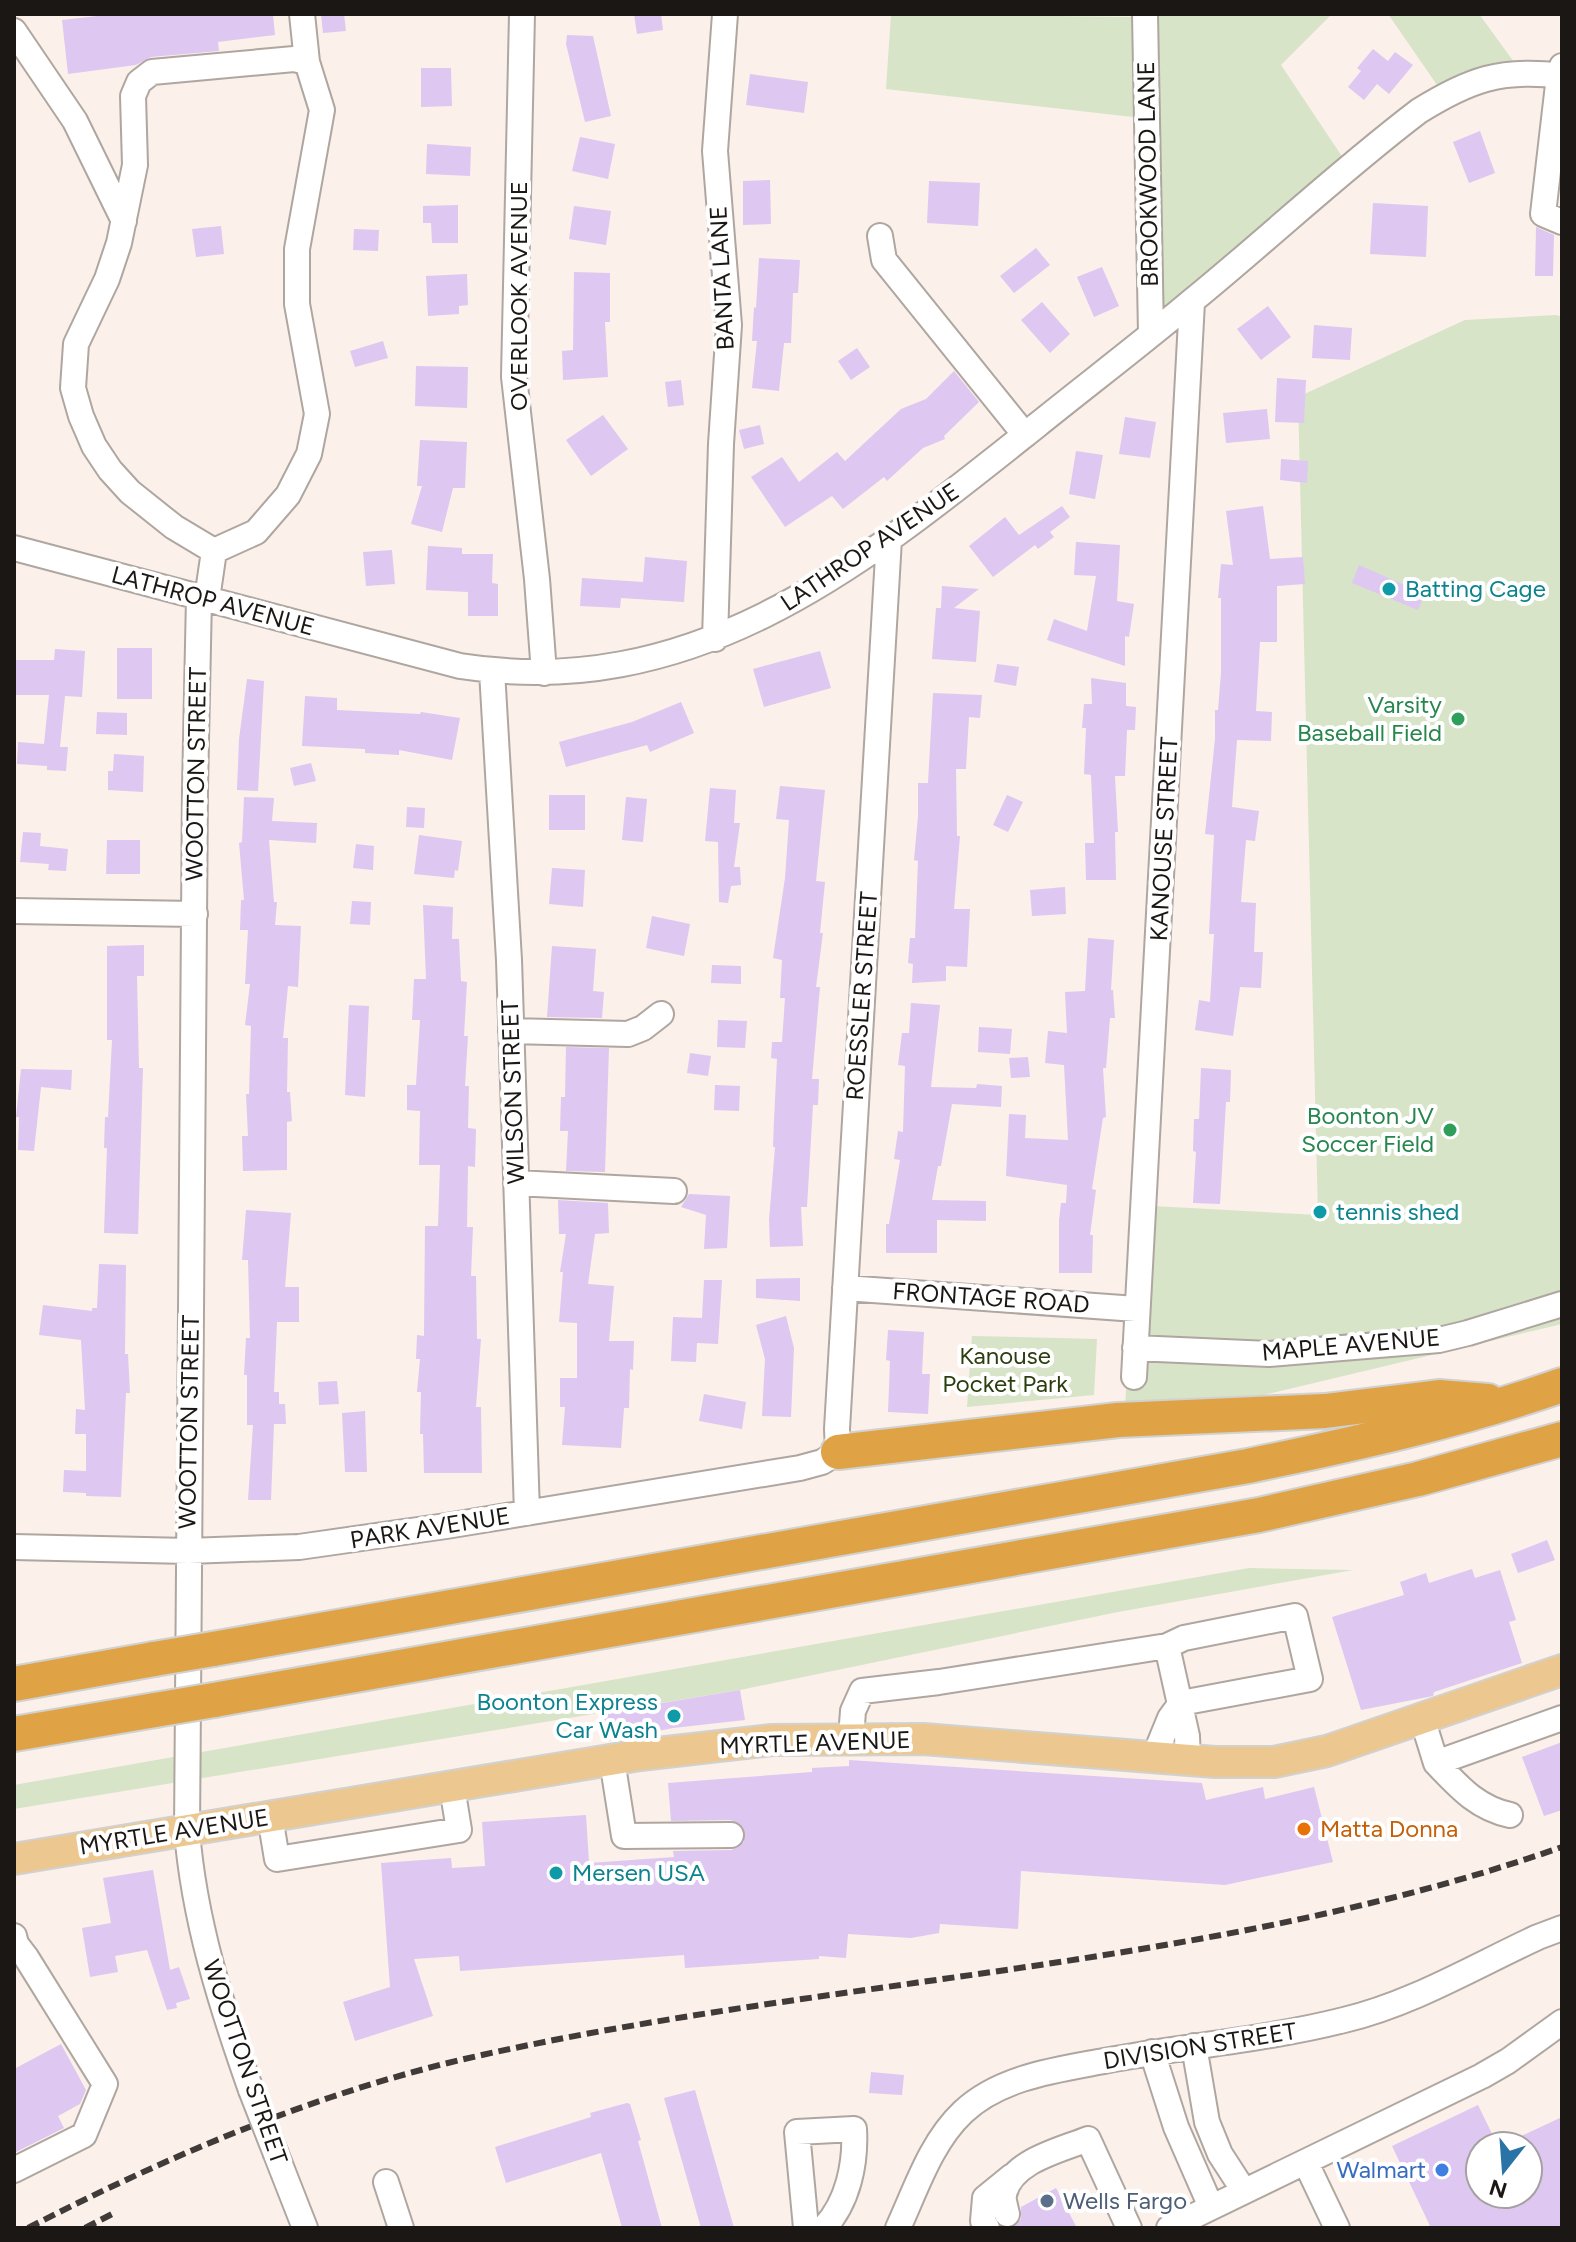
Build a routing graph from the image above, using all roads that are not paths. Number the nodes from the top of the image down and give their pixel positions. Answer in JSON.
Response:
{"nodes":[{"id":1,"x":21,"y":14,"type":"edge"},
{"id":2,"x":302,"y":14,"type":"edge"},
{"id":3,"x":522,"y":14,"type":"edge"},
{"id":4,"x":725,"y":14,"type":"edge"},
{"id":5,"x":1145,"y":14,"type":"edge"},
{"id":6,"x":14,"y":18,"type":"edge"},
{"id":7,"x":14,"y":31,"type":"edge"},
{"id":8,"x":307,"y":62,"type":"junction"},
{"id":9,"x":1561,"y":73,"type":"edge"},
{"id":10,"x":124,"y":221,"type":"junction"},
{"id":11,"x":1562,"y":222,"type":"edge"},
{"id":12,"x":880,"y":236,"type":"dead end"},
{"id":13,"x":1192,"y":302,"type":"junction"},
{"id":14,"x":1151,"y":334,"type":"junction"},
{"id":15,"x":1025,"y":435,"type":"junction"},
{"id":16,"x":889,"y":539,"type":"junction"},
{"id":17,"x":14,"y":548,"type":"edge"},
{"id":18,"x":214,"y":551,"type":"junction"},
{"id":19,"x":203,"y":598,"type":"junction"},
{"id":20,"x":715,"y":639,"type":"junction"},
{"id":21,"x":492,"y":671,"type":"junction"},
{"id":22,"x":544,"y":673,"type":"junction"},
{"id":23,"x":14,"y":911,"type":"edge"},
{"id":24,"x":195,"y":914,"type":"junction"},
{"id":25,"x":661,"y":1014,"type":"dead end"},
{"id":26,"x":511,"y":1031,"type":"junction"},
{"id":27,"x":516,"y":1183,"type":"junction"},
{"id":28,"x":674,"y":1191,"type":"dead end"},
{"id":29,"x":845,"y":1288,"type":"junction"},
{"id":30,"x":1562,"y":1304,"type":"edge"},
{"id":31,"x":1136,"y":1309,"type":"junction"},
{"id":32,"x":1135,"y":1348,"type":"junction"},
{"id":33,"x":1134,"y":1377,"type":"dead end"},
{"id":34,"x":1562,"y":1385,"type":"edge"},
{"id":35,"x":1512,"y":1403,"type":"junction"},
{"id":36,"x":1562,"y":1439,"type":"edge"},
{"id":37,"x":838,"y":1452,"type":"junction"},
{"id":38,"x":527,"y":1513,"type":"junction"},
{"id":39,"x":14,"y":1547,"type":"edge"},
{"id":40,"x":188,"y":1551,"type":"junction"},
{"id":41,"x":1167,"y":1646,"type":"junction"},
{"id":42,"x":1561,"y":1673,"type":"edge"},
{"id":43,"x":14,"y":1684,"type":"edge"},
{"id":44,"x":1181,"y":1703,"type":"junction"},
{"id":45,"x":1422,"y":1718,"type":"junction"},
{"id":46,"x":1562,"y":1718,"type":"edge"},
{"id":47,"x":14,"y":1734,"type":"edge"},
{"id":48,"x":851,"y":1738,"type":"junction"},
{"id":49,"x":1154,"y":1757,"type":"junction"},
{"id":50,"x":612,"y":1760,"type":"junction"},
{"id":51,"x":1188,"y":1760,"type":"junction"},
{"id":52,"x":1436,"y":1763,"type":"junction"},
{"id":53,"x":452,"y":1787,"type":"junction"},
{"id":54,"x":1510,"y":1815,"type":"dead end"},
{"id":55,"x":270,"y":1817,"type":"junction"},
{"id":56,"x":187,"y":1831,"type":"junction"},
{"id":57,"x":731,"y":1835,"type":"dead end"},
{"id":58,"x":14,"y":1859,"type":"edge"},
{"id":59,"x":1562,"y":1928,"type":"edge"},
{"id":60,"x":14,"y":1936,"type":"edge"},
{"id":61,"x":1562,"y":2022,"type":"edge"},
{"id":62,"x":1194,"y":2046,"type":"junction"},
{"id":63,"x":1152,"y":2052,"type":"junction"},
{"id":64,"x":1306,"y":2163,"type":"junction"},
{"id":65,"x":14,"y":2170,"type":"edge"},
{"id":66,"x":386,"y":2182,"type":"dead end"},
{"id":67,"x":1244,"y":2191,"type":"junction"},
{"id":68,"x":1211,"y":2207,"type":"junction"},
{"id":69,"x":997,"y":2221,"type":"edge"},
{"id":70,"x":305,"y":2228,"type":"edge"},
{"id":71,"x":401,"y":2228,"type":"edge"},
{"id":72,"x":806,"y":2228,"type":"edge"},
{"id":73,"x":824,"y":2228,"type":"edge"},
{"id":74,"x":898,"y":2228,"type":"edge"},
{"id":75,"x":1129,"y":2228,"type":"edge"},
{"id":76,"x":1169,"y":2228,"type":"edge"},
{"id":77,"x":1337,"y":2228,"type":"edge"}],
"edges":[{"from":1,"to":6,"type":"street"},
{"from":2,"to":8,"type":"street"},
{"from":3,"to":22,"type":"street","name":"OVERLOOK AVENUE"},
{"from":4,"to":20,"type":"street","name":"BANTA LANE"},
{"from":5,"to":14,"type":"street","name":"BROOKWOOD LANE"},
{"from":7,"to":10,"type":"street"},
{"from":8,"to":10,"type":"street"},
{"from":8,"to":18,"type":"street"},
{"from":9,"to":11,"type":"street"},
{"from":9,"to":13,"type":"street","name":"LATHROP AVENUE"},
{"from":10,"to":18,"type":"street"},
{"from":12,"to":15,"type":"street"},
{"from":13,"to":14,"type":"street","name":"LATHROP AVENUE"},
{"from":13,"to":31,"type":"street","name":"KANOUSE STREET"},
{"from":14,"to":15,"type":"street","name":"LATHROP AVENUE"},
{"from":15,"to":16,"type":"street","name":"LATHROP AVENUE"},
{"from":16,"to":20,"type":"street","name":"LATHROP AVENUE"},
{"from":16,"to":29,"type":"street","name":"ROESSLER STREET"},
{"from":17,"to":19,"type":"street","name":"LATHROP AVENUE"},
{"from":18,"to":19,"type":"street","name":"WOOTTON STREET"},
{"from":19,"to":21,"type":"street","name":"LATHROP AVENUE"},
{"from":19,"to":24,"type":"street","name":"WOOTTON STREET"},
{"from":20,"to":22,"type":"street","name":"LATHROP AVENUE"},
{"from":21,"to":22,"type":"street","name":"LATHROP AVENUE"},
{"from":21,"to":26,"type":"street","name":"WILSON STREET"},
{"from":23,"to":24,"type":"street"},
{"from":24,"to":40,"type":"street","name":"WOOTTON STREET"},
{"from":25,"to":26,"type":"street"},
{"from":26,"to":27,"type":"street","name":"WILSON STREET"},
{"from":27,"to":28,"type":"street"},
{"from":27,"to":38,"type":"street","name":"WILSON STREET"},
{"from":29,"to":31,"type":"street","name":"FRONTAGE ROAD"},
{"from":29,"to":37,"type":"street","name":"ROESSLER STREET"},
{"from":30,"to":32,"type":"street","name":"MAPLE AVENUE"},
{"from":31,"to":32,"type":"street","name":"KANOUSE STREET"},
{"from":32,"to":33,"type":"street","name":"KANOUSE STREET"},
{"from":34,"to":35,"type":"highway"},
{"from":35,"to":37,"type":"highway"},
{"from":35,"to":43,"type":"highway","bridge":true},
{"from":36,"to":47,"type":"highway","bridge":true},
{"from":37,"to":38,"type":"street","name":"PARK AVENUE"},
{"from":38,"to":40,"type":"street","name":"PARK AVENUE"},
{"from":39,"to":40,"type":"street","name":"PARK AVENUE"},
{"from":40,"to":56,"type":"street","name":"WOOTTON STREET"},
{"from":41,"to":44,"type":"street"},
{"from":41,"to":44,"type":"street"},
{"from":41,"to":48,"type":"street"},
{"from":42,"to":45,"type":"main road","name":"MYRTLE AVENUE"},
{"from":44,"to":49,"type":"street"},
{"from":44,"to":51,"type":"street"},
{"from":45,"to":51,"type":"main road","name":"MYRTLE AVENUE"},
{"from":45,"to":52,"type":"street"},
{"from":46,"to":52,"type":"street"},
{"from":48,"to":49,"type":"main road","name":"MYRTLE AVENUE"},
{"from":48,"to":50,"type":"main road","name":"MYRTLE AVENUE"},
{"from":49,"to":51,"type":"main road","name":"MYRTLE AVENUE"},
{"from":50,"to":53,"type":"main road","name":"MYRTLE AVENUE"},
{"from":50,"to":57,"type":"street"},
{"from":52,"to":54,"type":"street"},
{"from":53,"to":55,"type":"main road","name":"MYRTLE AVENUE"},
{"from":53,"to":55,"type":"street"},
{"from":55,"to":56,"type":"main road","name":"MYRTLE AVENUE"},
{"from":56,"to":58,"type":"main road","name":"MYRTLE AVENUE"},
{"from":56,"to":70,"type":"street","name":"WOOTTON STREET","bridge":true},
{"from":59,"to":62,"type":"street","name":"DIVISION STREET"},
{"from":60,"to":65,"type":"street"},
{"from":61,"to":64,"type":"street"},
{"from":62,"to":63,"type":"street","name":"DIVISION STREET"},
{"from":62,"to":67,"type":"street"},
{"from":63,"to":68,"type":"street"},
{"from":63,"to":74,"type":"street","name":"DIVISION STREET"},
{"from":64,"to":67,"type":"street"},
{"from":64,"to":77,"type":"street"},
{"from":66,"to":71,"type":"street"},
{"from":67,"to":68,"type":"street"},
{"from":68,"to":76,"type":"street"},
{"from":69,"to":75,"type":"street"},
{"from":72,"to":73,"type":"street"}]}
